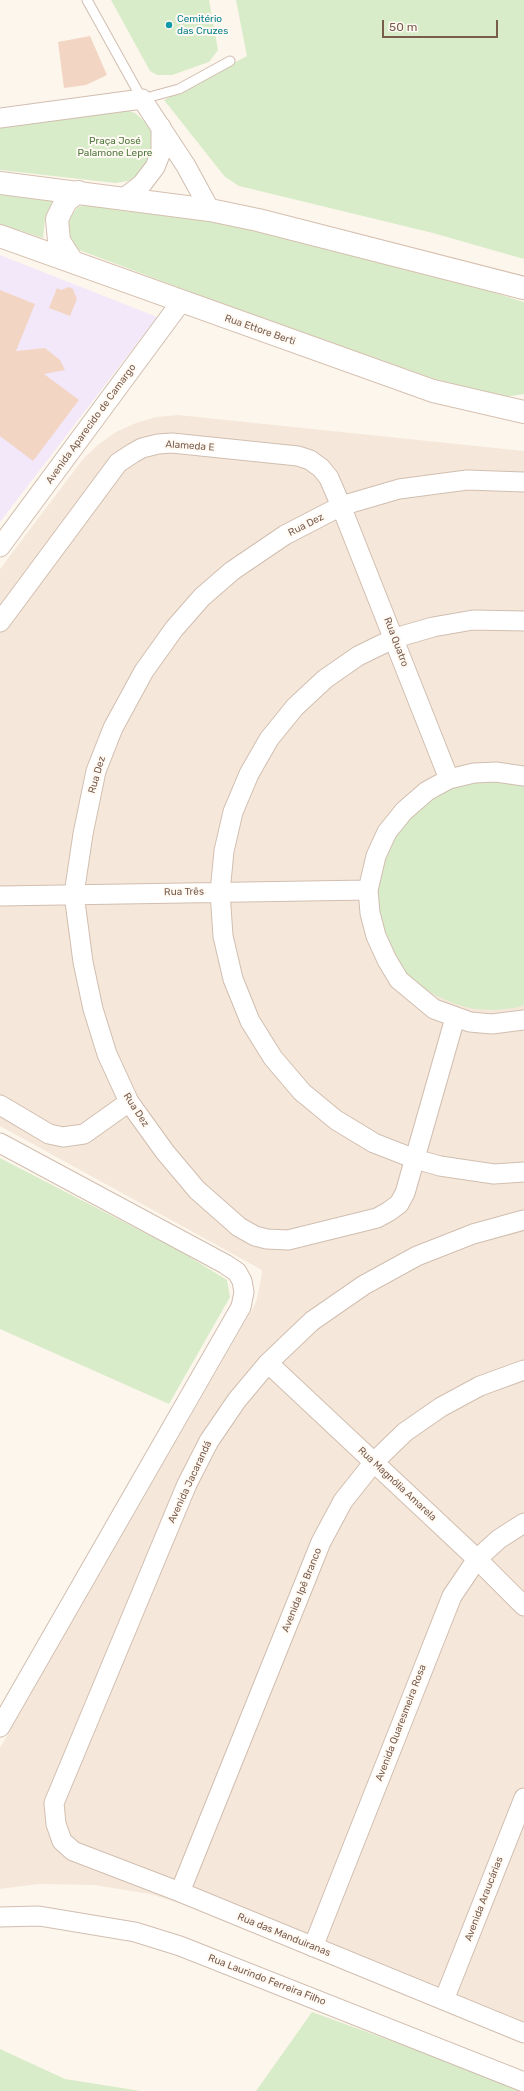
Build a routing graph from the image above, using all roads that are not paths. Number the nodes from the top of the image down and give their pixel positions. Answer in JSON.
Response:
{"nodes":[{"id":1,"x":87,"y":0,"type":"edge"},
{"id":2,"x":230,"y":61,"type":"dead end"},
{"id":3,"x":142,"y":99,"type":"junction"},
{"id":4,"x":0,"y":118,"type":"edge"},
{"id":5,"x":161,"y":127,"type":"junction"},
{"id":6,"x":0,"y":183,"type":"edge"},
{"id":7,"x":78,"y":192,"type":"junction"},
{"id":8,"x":124,"y":198,"type":"junction"},
{"id":9,"x":210,"y":210,"type":"junction"},
{"id":10,"x":0,"y":236,"type":"edge"},
{"id":11,"x":72,"y":261,"type":"junction"},
{"id":12,"x":524,"y":288,"type":"edge"},
{"id":13,"x":181,"y":302,"type":"junction"},
{"id":14,"x":521,"y":410,"type":"edge"},
{"id":15,"x":524,"y":482,"type":"edge"},
{"id":16,"x":341,"y":506,"type":"junction"},
{"id":17,"x":0,"y":547,"type":"edge"},
{"id":18,"x":524,"y":621,"type":"edge"},
{"id":19,"x":0,"y":622,"type":"edge"},
{"id":20,"x":395,"y":638,"type":"junction"},
{"id":21,"x":524,"y":776,"type":"edge"},
{"id":22,"x":449,"y":779,"type":"junction"},
{"id":23,"x":368,"y":890,"type":"junction"},
{"id":24,"x":220,"y":892,"type":"junction"},
{"id":25,"x":74,"y":894,"type":"junction"},
{"id":26,"x":0,"y":896,"type":"edge"},
{"id":27,"x":455,"y":1018,"type":"junction"},
{"id":28,"x":524,"y":1020,"type":"edge"},
{"id":29,"x":129,"y":1102,"type":"junction"},
{"id":30,"x":0,"y":1105,"type":"edge"},
{"id":31,"x":0,"y":1143,"type":"edge"},
{"id":32,"x":415,"y":1159,"type":"junction"},
{"id":33,"x":524,"y":1172,"type":"edge"},
{"id":34,"x":524,"y":1220,"type":"edge"},
{"id":35,"x":268,"y":1363,"type":"junction"},
{"id":36,"x":524,"y":1370,"type":"edge"},
{"id":37,"x":374,"y":1462,"type":"junction"},
{"id":38,"x":524,"y":1523,"type":"edge"},
{"id":39,"x":477,"y":1559,"type":"junction"},
{"id":40,"x":524,"y":1606,"type":"edge"},
{"id":41,"x":0,"y":1727,"type":"edge"},
{"id":42,"x":524,"y":1798,"type":"edge"},
{"id":43,"x":56,"y":1824,"type":"joint"},
{"id":44,"x":180,"y":1892,"type":"junction"},
{"id":45,"x":0,"y":1917,"type":"edge"},
{"id":46,"x":313,"y":1947,"type":"junction"},
{"id":47,"x":444,"y":2000,"type":"junction"},
{"id":48,"x":524,"y":2033,"type":"edge"},
{"id":49,"x":524,"y":2082,"type":"edge"}],
"edges":[{"from":1,"to":3,"type":"lane"},
{"from":2,"to":3,"type":"lane"},
{"from":3,"to":4,"type":"street"},
{"from":3,"to":5,"type":"street"},
{"from":5,"to":8,"type":"street"},
{"from":5,"to":9,"type":"street"},
{"from":6,"to":7,"type":"street"},
{"from":7,"to":8,"type":"street"},
{"from":7,"to":11,"type":"street"},
{"from":8,"to":9,"type":"street"},
{"from":9,"to":12,"type":"street"},
{"from":10,"to":11,"type":"street","name":"Rua Ettore Berti"},
{"from":11,"to":13,"type":"street","name":"Rua Ettore Berti"},
{"from":13,"to":14,"type":"street","name":"Rua Ettore Berti"},
{"from":13,"to":17,"type":"street","name":"Avenida Aparecido de Camargo"},
{"from":15,"to":16,"type":"street","name":"Rua Dez"},
{"from":16,"to":19,"type":"street","name":"Alameda E"},
{"from":16,"to":20,"type":"street","name":"Rua Quatro"},
{"from":16,"to":25,"type":"street","name":"Rua Dez"},
{"from":18,"to":20,"type":"street"},
{"from":20,"to":22,"type":"street","name":"Rua Quatro"},
{"from":20,"to":24,"type":"street"},
{"from":21,"to":22,"type":"street"},
{"from":22,"to":23,"type":"street"},
{"from":23,"to":24,"type":"street","name":"Rua Três"},
{"from":23,"to":27,"type":"street"},
{"from":24,"to":25,"type":"street","name":"Rua Três"},
{"from":24,"to":32,"type":"street"},
{"from":25,"to":26,"type":"street","name":"Rua Três"},
{"from":25,"to":29,"type":"street","name":"Rua Dez"},
{"from":27,"to":28,"type":"street"},
{"from":27,"to":32,"type":"street","name":"Rua Dez"},
{"from":29,"to":30,"type":"street"},
{"from":29,"to":32,"type":"street","name":"Rua Dez"},
{"from":31,"to":41,"type":"street"},
{"from":32,"to":33,"type":"street"},
{"from":34,"to":35,"type":"street","name":"Avenida Jacarandá"},
{"from":35,"to":37,"type":"street","name":"Rua Magnólia Amarela"},
{"from":35,"to":43,"type":"street","name":"Avenida Jacarandá"},
{"from":36,"to":37,"type":"street","name":"Avenida Ipê Branco"},
{"from":37,"to":39,"type":"street","name":"Rua Magnólia Amarela"},
{"from":37,"to":44,"type":"street","name":"Avenida Ipê Branco"},
{"from":38,"to":39,"type":"street","name":"Avenida Quaresmeira Rosa"},
{"from":39,"to":40,"type":"street","name":"Rua Magnólia Amarela"},
{"from":39,"to":46,"type":"street","name":"Avenida Quaresmeira Rosa"},
{"from":42,"to":47,"type":"street","name":"Avenida Araucárias"},
{"from":43,"to":44,"type":"street","name":"Rua das Manduiranas"},
{"from":44,"to":46,"type":"street","name":"Rua das Manduiranas"},
{"from":45,"to":49,"type":"street","name":"Rua Laurindo Ferreira Filho"},
{"from":46,"to":47,"type":"street","name":"Rua das Manduiranas"},
{"from":47,"to":48,"type":"street","name":"Rua das Manduiranas"}]}
